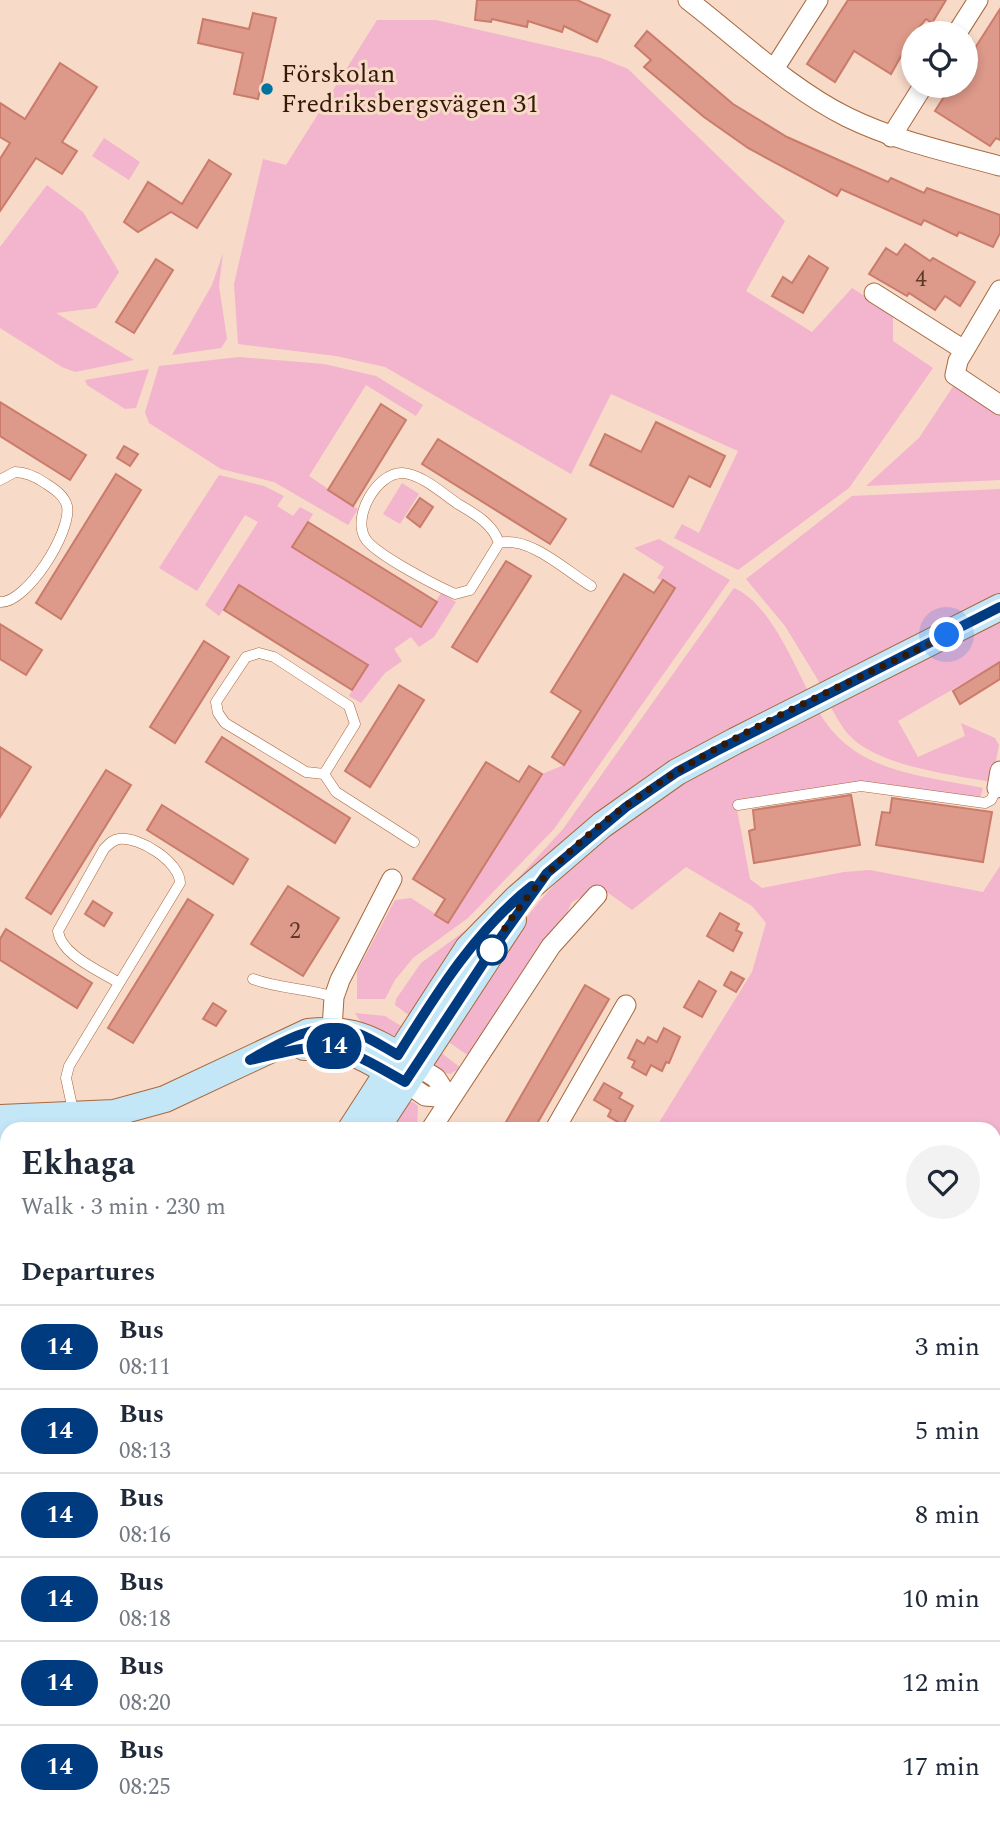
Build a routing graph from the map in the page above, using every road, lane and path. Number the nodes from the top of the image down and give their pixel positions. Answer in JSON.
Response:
{"nodes":[{"id":1,"x":688,"y":0,"type":"edge"},
{"id":2,"x":818,"y":0,"type":"edge"},
{"id":3,"x":978,"y":0,"type":"edge"},
{"id":4,"x":965,"y":21,"type":"edge"},
{"id":5,"x":774,"y":69,"type":"junction"},
{"id":6,"x":915,"y":98,"type":"edge"},
{"id":7,"x":891,"y":136,"type":"junction"},
{"id":8,"x":1000,"y":166,"type":"edge"},
{"id":9,"x":1000,"y":290,"type":"edge"},
{"id":10,"x":874,"y":293,"type":"dead end"},
{"id":11,"x":964,"y":350,"type":"junction"},
{"id":12,"x":1000,"y":405,"type":"edge"},
{"id":13,"x":0,"y":480,"type":"edge"},
{"id":14,"x":499,"y":544,"type":"junction"},
{"id":15,"x":591,"y":586,"type":"dead end"},
{"id":16,"x":0,"y":602,"type":"edge"},
{"id":17,"x":1000,"y":607,"type":"edge"},
{"id":18,"x":324,"y":775,"type":"junction"},
{"id":19,"x":999,"y":778,"type":"edge"},
{"id":20,"x":738,"y":806,"type":"dead end"},
{"id":21,"x":414,"y":842,"type":"dead end"},
{"id":22,"x":392,"y":879,"type":"dead end"},
{"id":23,"x":597,"y":895,"type":"dead end"},
{"id":24,"x":253,"y":979,"type":"dead end"},
{"id":25,"x":119,"y":983,"type":"junction"},
{"id":26,"x":334,"y":997,"type":"junction"},
{"id":27,"x":626,"y":1005,"type":"dead end"},
{"id":28,"x":331,"y":1037,"type":"junction"},
{"id":29,"x":402,"y":1069,"type":"junction"},
{"id":30,"x":449,"y":1098,"type":"junction"},
{"id":31,"x":165,"y":1099,"type":"junction"},
{"id":32,"x":0,"y":1118,"type":"edge"},
{"id":33,"x":61,"y":1122,"type":"edge"},
{"id":34,"x":76,"y":1122,"type":"edge"},
{"id":35,"x":80,"y":1122,"type":"edge"},
{"id":36,"x":126,"y":1122,"type":"edge"},
{"id":37,"x":363,"y":1122,"type":"edge"},
{"id":38,"x":364,"y":1122,"type":"edge"},
{"id":39,"x":435,"y":1122,"type":"edge"},
{"id":40,"x":559,"y":1122,"type":"edge"}],
"edges":[{"from":1,"to":5,"type":"street"},
{"from":2,"to":5,"type":"street"},
{"from":3,"to":4,"type":"street"},
{"from":5,"to":7,"type":"street"},
{"from":6,"to":7,"type":"street"},
{"from":7,"to":8,"type":"street"},
{"from":9,"to":11,"type":"street"},
{"from":10,"to":11,"type":"street"},
{"from":11,"to":12,"type":"street"},
{"from":13,"to":16,"type":"lane"},
{"from":14,"to":14,"type":"lane"},
{"from":14,"to":15,"type":"lane"},
{"from":17,"to":29,"type":"main road"},
{"from":18,"to":18,"type":"lane"},
{"from":18,"to":21,"type":"lane"},
{"from":19,"to":20,"type":"lane"},
{"from":22,"to":26,"type":"street"},
{"from":23,"to":30,"type":"street"},
{"from":24,"to":26,"type":"lane"},
{"from":25,"to":25,"type":"lane"},
{"from":25,"to":34,"type":"lane"},
{"from":26,"to":28,"type":"street"},
{"from":27,"to":40,"type":"street"},
{"from":28,"to":29,"type":"main road"},
{"from":28,"to":31,"type":"main road"},
{"from":28,"to":37,"type":"main road"},
{"from":29,"to":30,"type":"street"},
{"from":29,"to":38,"type":"main road"},
{"from":30,"to":39,"type":"street"},
{"from":31,"to":35,"type":"main road"},
{"from":31,"to":36,"type":"main road"},
{"from":32,"to":33,"type":"main road"}]}
